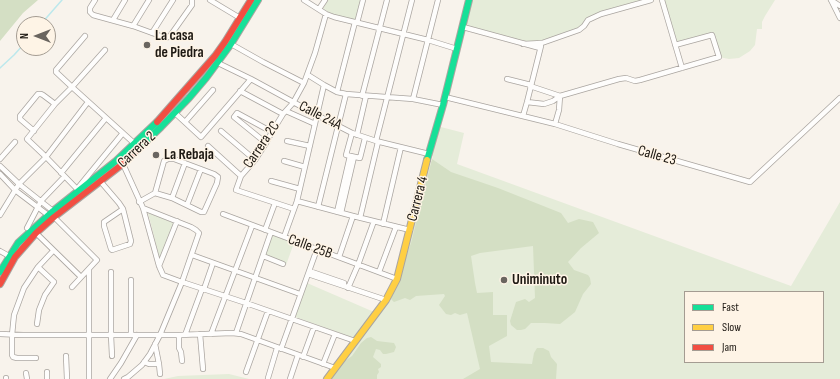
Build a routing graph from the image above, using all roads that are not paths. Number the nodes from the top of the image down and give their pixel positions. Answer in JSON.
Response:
{"nodes":[{"id":1,"x":95,"y":0,"type":"edge"},
{"id":2,"x":125,"y":0,"type":"edge"},
{"id":3,"x":149,"y":0,"type":"edge"},
{"id":4,"x":173,"y":0,"type":"edge"},
{"id":5,"x":192,"y":0,"type":"edge"},
{"id":6,"x":210,"y":0,"type":"edge"},
{"id":7,"x":251,"y":0,"type":"edge"},
{"id":8,"x":258,"y":0,"type":"edge"},
{"id":9,"x":304,"y":0,"type":"edge"},
{"id":10,"x":325,"y":0,"type":"edge"},
{"id":11,"x":363,"y":0,"type":"edge"},
{"id":12,"x":387,"y":0,"type":"edge"},
{"id":13,"x":412,"y":0,"type":"edge"},
{"id":14,"x":438,"y":0,"type":"edge"},
{"id":15,"x":469,"y":0,"type":"edge"},
{"id":16,"x":651,"y":0,"type":"edge"},
{"id":17,"x":662,"y":0,"type":"edge"},
{"id":18,"x":831,"y":0,"type":"edge"},
{"id":19,"x":840,"y":4,"type":"edge"},
{"id":20,"x":319,"y":10,"type":"junction"},
{"id":21,"x":326,"y":14,"type":"junction"},
{"id":22,"x":240,"y":18,"type":"junction"},
{"id":23,"x":840,"y":18,"type":"edge"},
{"id":24,"x":113,"y":20,"type":"junction"},
{"id":25,"x":356,"y":22,"type":"junction"},
{"id":26,"x":133,"y":26,"type":"junction"},
{"id":27,"x":463,"y":27,"type":"junction"},
{"id":28,"x":380,"y":28,"type":"junction"},
{"id":29,"x":152,"y":33,"type":"junction"},
{"id":30,"x":403,"y":34,"type":"junction"},
{"id":31,"x":85,"y":36,"type":"dead end"},
{"id":32,"x":428,"y":40,"type":"junction"},
{"id":33,"x":231,"y":44,"type":"junction"},
{"id":34,"x":541,"y":45,"type":"junction"},
{"id":35,"x":675,"y":45,"type":"junction"},
{"id":36,"x":457,"y":49,"type":"junction"},
{"id":37,"x":105,"y":50,"type":"dead end"},
{"id":38,"x":218,"y":63,"type":"junction"},
{"id":39,"x":682,"y":68,"type":"junction"},
{"id":40,"x":308,"y":75,"type":"junction"},
{"id":41,"x":507,"y":78,"type":"dead end"},
{"id":42,"x":251,"y":79,"type":"junction"},
{"id":43,"x":304,"y":83,"type":"junction"},
{"id":44,"x":324,"y":85,"type":"junction"},
{"id":45,"x":531,"y":85,"type":"junction"},
{"id":46,"x":72,"y":87,"type":"junction"},
{"id":47,"x":213,"y":90,"type":"dead end"},
{"id":48,"x":240,"y":91,"type":"junction"},
{"id":49,"x":337,"y":92,"type":"junction"},
{"id":50,"x":346,"y":94,"type":"junction"},
{"id":51,"x":364,"y":96,"type":"junction"},
{"id":52,"x":387,"y":96,"type":"junction"},
{"id":53,"x":560,"y":96,"type":"junction"},
{"id":54,"x":445,"y":97,"type":"junction"},
{"id":55,"x":840,"y":98,"type":"edge"},
{"id":56,"x":413,"y":99,"type":"junction"},
{"id":57,"x":88,"y":102,"type":"junction"},
{"id":58,"x":527,"y":102,"type":"junction"},
{"id":59,"x":294,"y":103,"type":"junction"},
{"id":60,"x":55,"y":104,"type":"junction"},
{"id":61,"x":443,"y":105,"type":"junction"},
{"id":62,"x":285,"y":112,"type":"junction"},
{"id":63,"x":175,"y":113,"type":"junction"},
{"id":64,"x":317,"y":115,"type":"junction"},
{"id":65,"x":522,"y":116,"type":"junction"},
{"id":66,"x":106,"y":118,"type":"junction"},
{"id":67,"x":185,"y":122,"type":"junction"},
{"id":68,"x":315,"y":124,"type":"junction"},
{"id":69,"x":555,"y":124,"type":"junction"},
{"id":70,"x":339,"y":126,"type":"junction"},
{"id":71,"x":34,"y":131,"type":"junction"},
{"id":72,"x":221,"y":131,"type":"dead end"},
{"id":73,"x":272,"y":132,"type":"junction"},
{"id":74,"x":123,"y":133,"type":"junction"},
{"id":75,"x":355,"y":134,"type":"junction"},
{"id":76,"x":365,"y":138,"type":"junction"},
{"id":77,"x":287,"y":141,"type":"dead end"},
{"id":78,"x":377,"y":141,"type":"junction"},
{"id":79,"x":15,"y":142,"type":"dead end"},
{"id":80,"x":266,"y":143,"type":"junction"},
{"id":81,"x":135,"y":144,"type":"junction"},
{"id":82,"x":208,"y":146,"type":"dead end"},
{"id":83,"x":310,"y":146,"type":"junction"},
{"id":84,"x":401,"y":147,"type":"junction"},
{"id":85,"x":429,"y":154,"type":"junction"},
{"id":86,"x":46,"y":156,"type":"junction"},
{"id":87,"x":352,"y":156,"type":"junction"},
{"id":88,"x":0,"y":159,"type":"edge"},
{"id":89,"x":256,"y":160,"type":"junction"},
{"id":90,"x":284,"y":161,"type":"dead end"},
{"id":91,"x":114,"y":163,"type":"junction"},
{"id":92,"x":185,"y":163,"type":"junction"},
{"id":93,"x":122,"y":165,"type":"junction"},
{"id":94,"x":0,"y":166,"type":"edge"},
{"id":95,"x":305,"y":167,"type":"junction"},
{"id":96,"x":201,"y":169,"type":"junction"},
{"id":97,"x":115,"y":171,"type":"junction"},
{"id":98,"x":0,"y":174,"type":"edge"},
{"id":99,"x":63,"y":175,"type":"junction"},
{"id":100,"x":241,"y":176,"type":"junction"},
{"id":101,"x":271,"y":181,"type":"dead end"},
{"id":102,"x":101,"y":182,"type":"junction"},
{"id":103,"x":19,"y":184,"type":"junction"},
{"id":104,"x":300,"y":189,"type":"junction"},
{"id":105,"x":15,"y":190,"type":"junction"},
{"id":106,"x":78,"y":190,"type":"junction"},
{"id":107,"x":155,"y":193,"type":"junction"},
{"id":108,"x":172,"y":198,"type":"junction"},
{"id":109,"x":297,"y":200,"type":"junction"},
{"id":110,"x":42,"y":201,"type":"junction"},
{"id":111,"x":139,"y":202,"type":"junction"},
{"id":112,"x":275,"y":203,"type":"junction"},
{"id":113,"x":187,"y":205,"type":"junction"},
{"id":114,"x":38,"y":207,"type":"junction"},
{"id":115,"x":318,"y":207,"type":"junction"},
{"id":116,"x":143,"y":208,"type":"junction"},
{"id":117,"x":123,"y":209,"type":"junction"},
{"id":118,"x":294,"y":209,"type":"junction"},
{"id":119,"x":339,"y":212,"type":"junction"},
{"id":120,"x":52,"y":214,"type":"junction"},
{"id":121,"x":223,"y":214,"type":"dead end"},
{"id":122,"x":0,"y":215,"type":"edge"},
{"id":123,"x":353,"y":216,"type":"junction"},
{"id":124,"x":360,"y":218,"type":"junction"},
{"id":125,"x":177,"y":221,"type":"junction"},
{"id":126,"x":374,"y":221,"type":"junction"},
{"id":127,"x":383,"y":224,"type":"junction"},
{"id":128,"x":252,"y":226,"type":"junction"},
{"id":129,"x":396,"y":227,"type":"junction"},
{"id":130,"x":27,"y":228,"type":"dead end"},
{"id":131,"x":265,"y":230,"type":"junction"},
{"id":132,"x":410,"y":230,"type":"junction"},
{"id":133,"x":271,"y":232,"type":"junction"},
{"id":134,"x":36,"y":233,"type":"junction"},
{"id":135,"x":284,"y":237,"type":"junction"},
{"id":136,"x":317,"y":249,"type":"junction"},
{"id":137,"x":0,"y":250,"type":"edge"},
{"id":138,"x":54,"y":251,"type":"junction"},
{"id":139,"x":192,"y":255,"type":"junction"},
{"id":140,"x":9,"y":256,"type":"junction"},
{"id":141,"x":263,"y":256,"type":"junction"},
{"id":142,"x":339,"y":257,"type":"junction"},
{"id":143,"x":213,"y":263,"type":"junction"},
{"id":144,"x":283,"y":264,"type":"dead end"},
{"id":145,"x":358,"y":265,"type":"junction"},
{"id":146,"x":159,"y":266,"type":"junction"},
{"id":147,"x":38,"y":267,"type":"junction"},
{"id":148,"x":89,"y":269,"type":"junction"},
{"id":149,"x":234,"y":271,"type":"junction"},
{"id":150,"x":0,"y":272,"type":"edge"},
{"id":151,"x":111,"y":272,"type":"dead end"},
{"id":152,"x":308,"y":272,"type":"junction"},
{"id":153,"x":379,"y":272,"type":"junction"},
{"id":154,"x":81,"y":277,"type":"junction"},
{"id":155,"x":255,"y":278,"type":"junction"},
{"id":156,"x":397,"y":279,"type":"junction"},
{"id":157,"x":131,"y":280,"type":"dead end"},
{"id":158,"x":182,"y":282,"type":"junction"},
{"id":159,"x":0,"y":284,"type":"edge"},
{"id":160,"x":349,"y":286,"type":"junction"},
{"id":161,"x":72,"y":287,"type":"dead end"},
{"id":162,"x":203,"y":289,"type":"junction"},
{"id":163,"x":300,"y":294,"type":"junction"},
{"id":164,"x":225,"y":296,"type":"junction"},
{"id":165,"x":386,"y":300,"type":"junction"},
{"id":166,"x":246,"y":303,"type":"junction"},
{"id":167,"x":268,"y":311,"type":"junction"},
{"id":168,"x":292,"y":319,"type":"junction"},
{"id":169,"x":37,"y":324,"type":"dead end"},
{"id":170,"x":314,"y":327,"type":"junction"},
{"id":171,"x":236,"y":333,"type":"junction"},
{"id":172,"x":0,"y":334,"type":"edge"},
{"id":173,"x":200,"y":334,"type":"junction"},
{"id":174,"x":211,"y":334,"type":"junction"},
{"id":175,"x":335,"y":334,"type":"junction"},
{"id":176,"x":12,"y":335,"type":"junction"},
{"id":177,"x":111,"y":335,"type":"junction"},
{"id":178,"x":131,"y":335,"type":"junction"},
{"id":179,"x":137,"y":335,"type":"junction"},
{"id":180,"x":160,"y":335,"type":"junction"},
{"id":181,"x":179,"y":335,"type":"junction"},
{"id":182,"x":185,"y":335,"type":"junction"},
{"id":183,"x":89,"y":336,"type":"junction"},
{"id":184,"x":256,"y":340,"type":"junction"},
{"id":185,"x":355,"y":341,"type":"junction"},
{"id":186,"x":155,"y":344,"type":"junction"},
{"id":187,"x":279,"y":348,"type":"junction"},
{"id":188,"x":66,"y":356,"type":"dead end"},
{"id":189,"x":112,"y":356,"type":"dead end"},
{"id":190,"x":300,"y":356,"type":"junction"},
{"id":191,"x":36,"y":358,"type":"dead end"},
{"id":192,"x":144,"y":362,"type":"junction"},
{"id":193,"x":182,"y":362,"type":"dead end"},
{"id":194,"x":159,"y":364,"type":"junction"},
{"id":195,"x":323,"y":364,"type":"junction"},
{"id":196,"x":335,"y":368,"type":"junction"},
{"id":197,"x":203,"y":369,"type":"dead end"},
{"id":198,"x":46,"y":372,"type":"dead end"},
{"id":199,"x":246,"y":372,"type":"dead end"},
{"id":200,"x":26,"y":373,"type":"dead end"},
{"id":201,"x":160,"y":374,"type":"dead end"},
{"id":202,"x":268,"y":378,"type":"dead end"},
{"id":203,"x":26,"y":379,"type":"edge"},
{"id":204,"x":47,"y":379,"type":"edge"},
{"id":205,"x":67,"y":379,"type":"edge"},
{"id":206,"x":89,"y":379,"type":"edge"},
{"id":207,"x":110,"y":379,"type":"edge"},
{"id":208,"x":124,"y":379,"type":"edge"},
{"id":209,"x":290,"y":379,"type":"edge"},
{"id":210,"x":327,"y":379,"type":"edge"}],
"edges":[{"from":1,"to":24,"type":"street"},
{"from":2,"to":24,"type":"street"},
{"from":3,"to":26,"type":"street"},
{"from":4,"to":29,"type":"street"},
{"from":5,"to":29,"type":"street"},
{"from":6,"to":22,"type":"street"},
{"from":7,"to":22,"type":"main road","name":"Carrera 2"},
{"from":8,"to":33,"type":"main road","name":"Carrera 2"},
{"from":9,"to":20,"type":"street"},
{"from":10,"to":20,"type":"street"},
{"from":11,"to":25,"type":"street"},
{"from":12,"to":28,"type":"street"},
{"from":13,"to":30,"type":"street"},
{"from":14,"to":32,"type":"street"},
{"from":15,"to":27,"type":"main road","name":"Carrera 4"},
{"from":16,"to":34,"type":"street"},
{"from":17,"to":35,"type":"street"},
{"from":18,"to":19,"type":"street"},
{"from":18,"to":23,"type":"street"},
{"from":20,"to":21,"type":"street"},
{"from":21,"to":25,"type":"street"},
{"from":21,"to":40,"type":"street","name":"Carrera 2C"},
{"from":22,"to":81,"type":"main road","name":"Carrera 2"},
{"from":24,"to":26,"type":"street"},
{"from":25,"to":28,"type":"street"},
{"from":25,"to":49,"type":"street"},
{"from":26,"to":29,"type":"street"},
{"from":27,"to":34,"type":"street"},
{"from":27,"to":36,"type":"main road","name":"Carrera 4"},
{"from":28,"to":30,"type":"street"},
{"from":28,"to":51,"type":"street"},
{"from":30,"to":32,"type":"street"},
{"from":30,"to":52,"type":"street"},
{"from":31,"to":46,"type":"street"},
{"from":32,"to":36,"type":"street"},
{"from":32,"to":56,"type":"street"},
{"from":33,"to":38,"type":"main road","name":"Carrera 2"},
{"from":33,"to":43,"type":"street"},
{"from":34,"to":45,"type":"street"},
{"from":35,"to":39,"type":"street"},
{"from":35,"to":39,"type":"street"},
{"from":36,"to":54,"type":"main road","name":"Carrera 4"},
{"from":37,"to":46,"type":"street"},
{"from":38,"to":42,"type":"street","name":"Calle 24A"},
{"from":38,"to":63,"type":"main road","name":"Carrera 2"},
{"from":39,"to":53,"type":"street"},
{"from":40,"to":43,"type":"street","name":"Carrera 2C"},
{"from":40,"to":44,"type":"street"},
{"from":41,"to":45,"type":"street"},
{"from":42,"to":48,"type":"street"},
{"from":42,"to":59,"type":"street","name":"Calle 24A"},
{"from":43,"to":59,"type":"street","name":"Carrera 2C"},
{"from":44,"to":49,"type":"street"},
{"from":44,"to":64,"type":"street"},
{"from":45,"to":53,"type":"street"},
{"from":45,"to":58,"type":"street"},
{"from":46,"to":57,"type":"street"},
{"from":46,"to":60,"type":"street"},
{"from":47,"to":67,"type":"street"},
{"from":48,"to":62,"type":"street"},
{"from":48,"to":67,"type":"street"},
{"from":49,"to":50,"type":"street"},
{"from":50,"to":51,"type":"street"},
{"from":50,"to":70,"type":"street"},
{"from":51,"to":52,"type":"street"},
{"from":51,"to":75,"type":"street"},
{"from":52,"to":56,"type":"street"},
{"from":52,"to":78,"type":"street"},
{"from":53,"to":58,"type":"street"},
{"from":53,"to":69,"type":"street"},
{"from":54,"to":61,"type":"main road","name":"Carrera 4"},
{"from":54,"to":65,"type":"street","name":"Calle 23"},
{"from":55,"to":69,"type":"street","name":"Calle 23"},
{"from":56,"to":61,"type":"street"},
{"from":57,"to":66,"type":"street"},
{"from":57,"to":86,"type":"street"},
{"from":58,"to":65,"type":"street"},
{"from":59,"to":62,"type":"street","name":"Carrera 2C"},
{"from":59,"to":64,"type":"street","name":"Calle 24A"},
{"from":60,"to":71,"type":"street"},
{"from":60,"to":71,"type":"street"},
{"from":61,"to":85,"type":"main road","name":"Carrera 4"},
{"from":62,"to":68,"type":"street"},
{"from":62,"to":73,"type":"street","name":"Carrera 2C"},
{"from":63,"to":67,"type":"street"},
{"from":63,"to":93,"type":"main road","name":"Carrera 2"},
{"from":64,"to":68,"type":"street"},
{"from":64,"to":70,"type":"street","name":"Calle 24A"},
{"from":65,"to":69,"type":"street","name":"Calle 23"},
{"from":66,"to":74,"type":"street"},
{"from":66,"to":99,"type":"street"},
{"from":68,"to":83,"type":"street"},
{"from":70,"to":75,"type":"street","name":"Calle 24A"},
{"from":70,"to":115,"type":"street"},
{"from":71,"to":86,"type":"street"},
{"from":72,"to":89,"type":"street"},
{"from":73,"to":80,"type":"street","name":"Carrera 2C"},
{"from":73,"to":80,"type":"street"},
{"from":74,"to":81,"type":"street"},
{"from":74,"to":106,"type":"street"},
{"from":75,"to":76,"type":"street","name":"Calle 24A"},
{"from":75,"to":87,"type":"street"},
{"from":76,"to":78,"type":"street","name":"Calle 24A"},
{"from":76,"to":87,"type":"street"},
{"from":77,"to":83,"type":"street"},
{"from":78,"to":84,"type":"street","name":"Calle 24A"},
{"from":78,"to":124,"type":"street"},
{"from":79,"to":88,"type":"street"},
{"from":80,"to":89,"type":"street","name":"Carrera 2C"},
{"from":81,"to":91,"type":"main road","name":"Carrera 2"},
{"from":82,"to":100,"type":"street"},
{"from":83,"to":95,"type":"street"},
{"from":84,"to":85,"type":"street","name":"Calle 24A"},
{"from":84,"to":127,"type":"street"},
{"from":85,"to":132,"type":"main road","name":"Carrera 4"},
{"from":86,"to":99,"type":"street"},
{"from":86,"to":103,"type":"street"},
{"from":87,"to":119,"type":"street"},
{"from":89,"to":100,"type":"street","name":"Carrera 2C"},
{"from":90,"to":95,"type":"street"},
{"from":91,"to":93,"type":"main road"},
{"from":91,"to":97,"type":"main road"},
{"from":91,"to":106,"type":"main road","name":"Carrera 2"},
{"from":92,"to":96,"type":"street"},
{"from":92,"to":107,"type":"street"},
{"from":92,"to":108,"type":"street"},
{"from":93,"to":97,"type":"main road","name":"Carrera 2"},
{"from":93,"to":111,"type":"street"},
{"from":94,"to":103,"type":"street"},
{"from":95,"to":104,"type":"street"},
{"from":96,"to":113,"type":"street"},
{"from":96,"to":113,"type":"street"},
{"from":97,"to":102,"type":"main road","name":"Carrera 2"},
{"from":98,"to":105,"type":"street"},
{"from":99,"to":106,"type":"street"},
{"from":99,"to":110,"type":"street"},
{"from":100,"to":112,"type":"street","name":"Carrera 2C"},
{"from":101,"to":104,"type":"street"},
{"from":102,"to":117,"type":"street"},
{"from":102,"to":120,"type":"main road","name":"Carrera 2"},
{"from":103,"to":105,"type":"street"},
{"from":103,"to":110,"type":"street"},
{"from":104,"to":109,"type":"street"},
{"from":105,"to":114,"type":"street"},
{"from":105,"to":122,"type":"street"},
{"from":106,"to":120,"type":"main road","name":"Carrera 2"},
{"from":107,"to":108,"type":"street"},
{"from":107,"to":111,"type":"street"},
{"from":108,"to":113,"type":"street"},
{"from":109,"to":115,"type":"street"},
{"from":109,"to":118,"type":"street"},
{"from":110,"to":114,"type":"street"},
{"from":110,"to":120,"type":"street"},
{"from":111,"to":116,"type":"street"},
{"from":112,"to":118,"type":"street"},
{"from":112,"to":131,"type":"street"},
{"from":114,"to":120,"type":"street"},
{"from":114,"to":130,"type":"street"},
{"from":115,"to":119,"type":"street"},
{"from":116,"to":125,"type":"street"},
{"from":116,"to":146,"type":"street"},
{"from":117,"to":117,"type":"street"},
{"from":118,"to":135,"type":"street"},
{"from":119,"to":123,"type":"street"},
{"from":120,"to":134,"type":"main road","name":"Carrera 2"},
{"from":120,"to":140,"type":"main road","name":"Carrera 2"},
{"from":120,"to":148,"type":"street"},
{"from":121,"to":128,"type":"street","name":"Calle 25B"},
{"from":123,"to":124,"type":"street"},
{"from":123,"to":142,"type":"street"},
{"from":124,"to":126,"type":"street"},
{"from":125,"to":139,"type":"street"},
{"from":125,"to":146,"type":"street"},
{"from":126,"to":127,"type":"street"},
{"from":126,"to":145,"type":"street"},
{"from":127,"to":129,"type":"street"},
{"from":128,"to":131,"type":"street","name":"Calle 25B"},
{"from":128,"to":149,"type":"street"},
{"from":129,"to":132,"type":"street"},
{"from":129,"to":153,"type":"street"},
{"from":131,"to":133,"type":"street","name":"Calle 25B"},
{"from":132,"to":156,"type":"main road","name":"Carrera 4"},
{"from":133,"to":135,"type":"street","name":"Calle 25B"},
{"from":133,"to":141,"type":"street"},
{"from":134,"to":138,"type":"street"},
{"from":134,"to":159,"type":"main road","name":"Carrera 2"},
{"from":135,"to":136,"type":"street","name":"Calle 25B"},
{"from":136,"to":142,"type":"street","name":"Calle 25B"},
{"from":136,"to":152,"type":"street"},
{"from":137,"to":140,"type":"street"},
{"from":138,"to":147,"type":"street"},
{"from":138,"to":154,"type":"street"},
{"from":139,"to":143,"type":"street"},
{"from":139,"to":158,"type":"street"},
{"from":140,"to":150,"type":"main road","name":"Carrera 2"},
{"from":141,"to":144,"type":"street"},
{"from":141,"to":155,"type":"street"},
{"from":142,"to":145,"type":"street","name":"Calle 25B"},
{"from":143,"to":149,"type":"street"},
{"from":143,"to":162,"type":"street"},
{"from":145,"to":153,"type":"street","name":"Calle 25B"},
{"from":145,"to":160,"type":"street"},
{"from":146,"to":158,"type":"street"},
{"from":147,"to":169,"type":"street"},
{"from":147,"to":176,"type":"street"},
{"from":148,"to":154,"type":"street"},
{"from":148,"to":183,"type":"street"},
{"from":149,"to":155,"type":"street"},
{"from":149,"to":164,"type":"street"},
{"from":151,"to":177,"type":"street"},
{"from":152,"to":160,"type":"street"},
{"from":152,"to":163,"type":"street"},
{"from":153,"to":156,"type":"street","name":"Calle 25B"},
{"from":154,"to":161,"type":"street"},
{"from":155,"to":163,"type":"street"},
{"from":155,"to":166,"type":"street"},
{"from":156,"to":165,"type":"main road","name":"Carrera 4"},
{"from":157,"to":178,"type":"street"},
{"from":158,"to":162,"type":"street"},
{"from":158,"to":180,"type":"street"},
{"from":160,"to":165,"type":"street"},
{"from":162,"to":164,"type":"street"},
{"from":162,"to":182,"type":"street"},
{"from":163,"to":168,"type":"street"},
{"from":164,"to":166,"type":"street"},
{"from":164,"to":174,"type":"street"},
{"from":165,"to":185,"type":"main road","name":"Carrera 4"},
{"from":166,"to":167,"type":"street"},
{"from":166,"to":171,"type":"street"},
{"from":167,"to":168,"type":"street"},
{"from":167,"to":184,"type":"street"},
{"from":168,"to":170,"type":"street"},
{"from":168,"to":187,"type":"street"},
{"from":170,"to":175,"type":"street"},
{"from":170,"to":190,"type":"street"},
{"from":171,"to":174,"type":"street"},
{"from":171,"to":184,"type":"street"},
{"from":172,"to":176,"type":"street"},
{"from":173,"to":174,"type":"street"},
{"from":173,"to":182,"type":"street"},
{"from":173,"to":197,"type":"street"},
{"from":175,"to":185,"type":"street"},
{"from":175,"to":195,"type":"street"},
{"from":176,"to":183,"type":"street"},
{"from":176,"to":191,"type":"street"},
{"from":177,"to":178,"type":"street"},
{"from":177,"to":183,"type":"street"},
{"from":177,"to":189,"type":"street"},
{"from":178,"to":179,"type":"street"},
{"from":179,"to":180,"type":"street"},
{"from":179,"to":207,"type":"street"},
{"from":180,"to":181,"type":"street"},
{"from":180,"to":186,"type":"street"},
{"from":181,"to":182,"type":"street"},
{"from":181,"to":193,"type":"street"},
{"from":183,"to":206,"type":"street"},
{"from":184,"to":187,"type":"street"},
{"from":184,"to":199,"type":"street"},
{"from":185,"to":196,"type":"main road","name":"Carrera 4"},
{"from":186,"to":192,"type":"street"},
{"from":186,"to":194,"type":"street"},
{"from":187,"to":190,"type":"street"},
{"from":187,"to":202,"type":"street"},
{"from":188,"to":205,"type":"street"},
{"from":190,"to":195,"type":"street"},
{"from":190,"to":209,"type":"street"},
{"from":192,"to":194,"type":"street"},
{"from":192,"to":208,"type":"street"},
{"from":194,"to":201,"type":"street"},
{"from":195,"to":196,"type":"street"},
{"from":196,"to":210,"type":"main road","name":"Carrera 4"},
{"from":198,"to":204,"type":"street"},
{"from":200,"to":203,"type":"street"}]}
